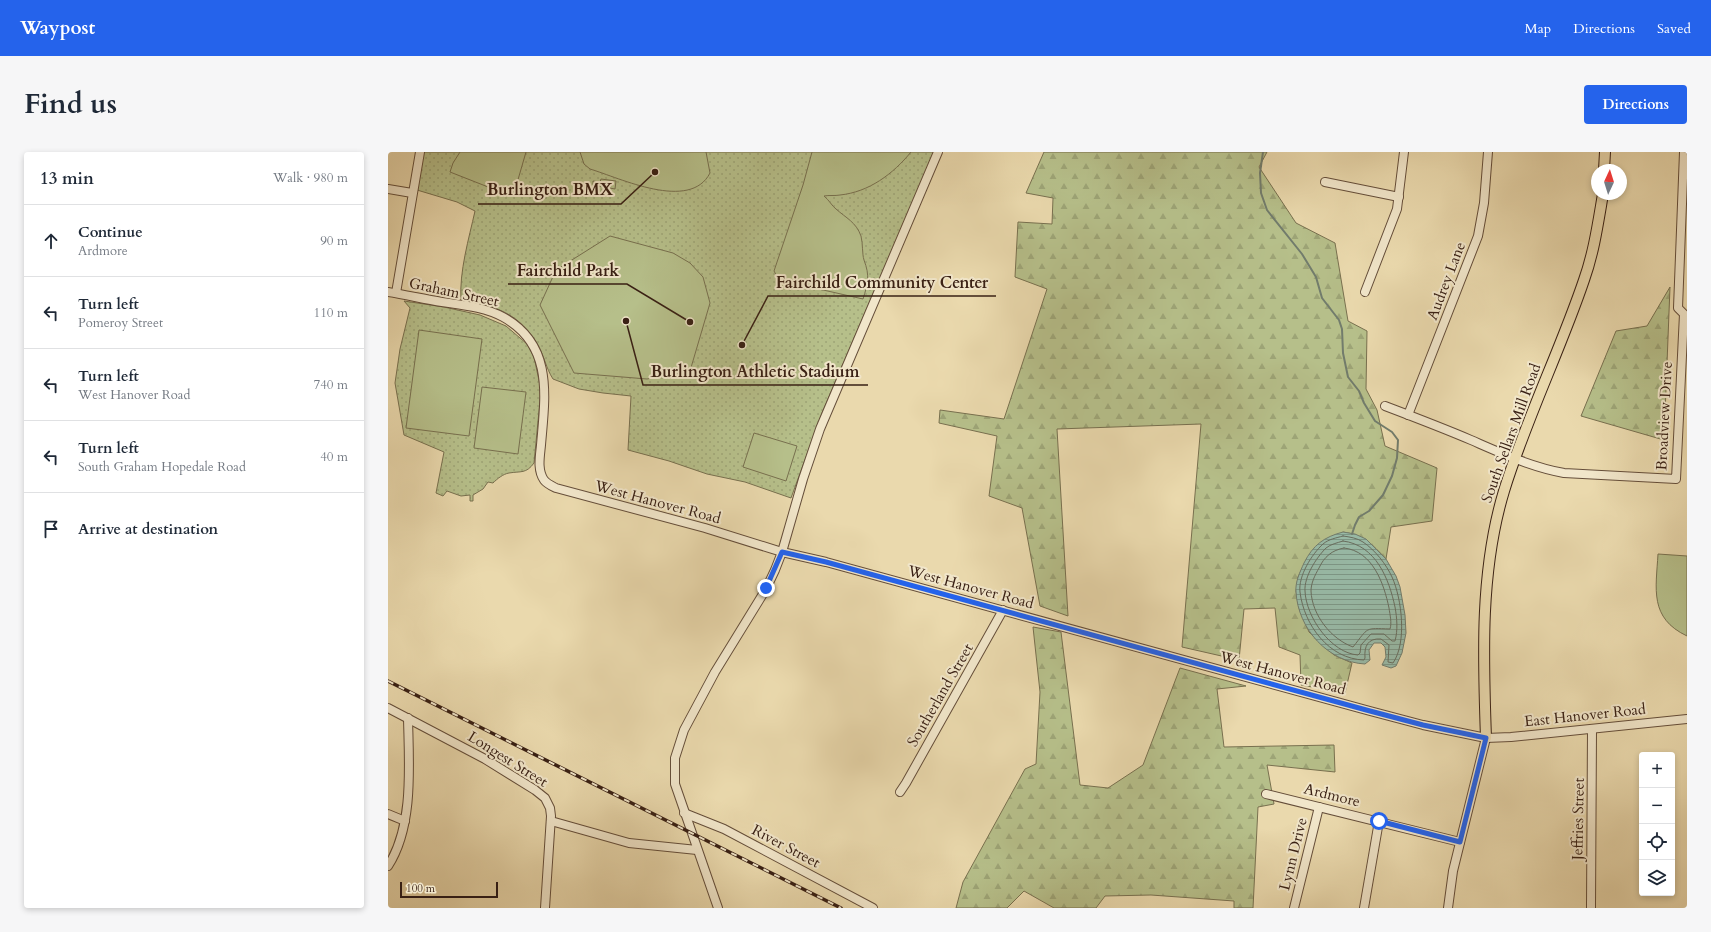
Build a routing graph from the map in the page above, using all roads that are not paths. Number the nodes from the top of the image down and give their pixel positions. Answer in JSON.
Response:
{"nodes":[{"id":1,"x":420,"y":152,"type":"edge"},
{"id":2,"x":938,"y":152,"type":"edge"},
{"id":3,"x":1404,"y":152,"type":"edge"},
{"id":4,"x":1488,"y":152,"type":"edge"},
{"id":5,"x":1605,"y":152,"type":"edge"},
{"id":6,"x":1684,"y":152,"type":"edge"},
{"id":7,"x":1604,"y":164,"type":"edge"},
{"id":8,"x":1325,"y":182,"type":"dead end"},
{"id":9,"x":388,"y":189,"type":"edge"},
{"id":10,"x":412,"y":193,"type":"junction"},
{"id":11,"x":1399,"y":197,"type":"junction"},
{"id":12,"x":1602,"y":200,"type":"edge"},
{"id":13,"x":392,"y":292,"type":"edge"},
{"id":14,"x":1365,"y":292,"type":"dead end"},
{"id":15,"x":545,"y":385,"type":"joint"},
{"id":16,"x":1385,"y":406,"type":"dead end"},
{"id":17,"x":1408,"y":415,"type":"junction"},
{"id":18,"x":1515,"y":458,"type":"junction"},
{"id":19,"x":782,"y":552,"type":"junction"},
{"id":20,"x":1003,"y":610,"type":"junction"},
{"id":21,"x":388,"y":708,"type":"edge"},
{"id":22,"x":408,"y":718,"type":"junction"},
{"id":23,"x":1687,"y":719,"type":"edge"},
{"id":24,"x":1592,"y":730,"type":"junction"},
{"id":25,"x":1486,"y":738,"type":"junction"},
{"id":26,"x":900,"y":792,"type":"dead end"},
{"id":27,"x":1266,"y":794,"type":"dead end"},
{"id":28,"x":1319,"y":807,"type":"junction"},
{"id":29,"x":684,"y":813,"type":"junction"},
{"id":30,"x":388,"y":814,"type":"edge"},
{"id":31,"x":405,"y":821,"type":"junction"},
{"id":32,"x":551,"y":821,"type":"junction"},
{"id":33,"x":1379,"y":821,"type":"junction"},
{"id":34,"x":1460,"y":842,"type":"junction"},
{"id":35,"x":697,"y":850,"type":"junction"},
{"id":36,"x":388,"y":866,"type":"edge"},
{"id":37,"x":545,"y":908,"type":"edge"},
{"id":38,"x":718,"y":908,"type":"edge"},
{"id":39,"x":873,"y":908,"type":"edge"},
{"id":40,"x":1294,"y":908,"type":"edge"},
{"id":41,"x":1364,"y":908,"type":"edge"},
{"id":42,"x":1448,"y":908,"type":"edge"},
{"id":43,"x":1591,"y":908,"type":"edge"}],
"edges":[{"from":1,"to":10,"type":"street"},
{"from":2,"to":19,"type":"street"},
{"from":3,"to":11,"type":"street"},
{"from":4,"to":17,"type":"street","name":"Audrey Lane"},
{"from":5,"to":7,"type":"main road"},
{"from":6,"to":18,"type":"street","name":"Broadview Drive"},
{"from":8,"to":11,"type":"street"},
{"from":9,"to":10,"type":"street"},
{"from":10,"to":13,"type":"street"},
{"from":11,"to":14,"type":"street"},
{"from":12,"to":18,"type":"main road","name":"South Sellars Mill Road"},
{"from":13,"to":15,"type":"street","name":"Graham Street"},
{"from":15,"to":19,"type":"street","name":"West Hanover Road"},
{"from":16,"to":17,"type":"street","name":"Broadview Drive"},
{"from":17,"to":18,"type":"street","name":"Broadview Drive"},
{"from":18,"to":25,"type":"main road","name":"South Sellars Mill Road"},
{"from":19,"to":20,"type":"street","name":"West Hanover Road"},
{"from":19,"to":29,"type":"street"},
{"from":20,"to":25,"type":"street","name":"West Hanover Road"},
{"from":20,"to":26,"type":"street","name":"Southerland Street"},
{"from":21,"to":22,"type":"street","name":"Longest Street"},
{"from":22,"to":31,"type":"street"},
{"from":22,"to":32,"type":"street","name":"Longest Street"},
{"from":23,"to":24,"type":"street","name":"East Hanover Road"},
{"from":24,"to":25,"type":"street","name":"East Hanover Road"},
{"from":24,"to":43,"type":"street","name":"Jeffries Street"},
{"from":25,"to":34,"type":"street"},
{"from":27,"to":28,"type":"street","name":"Ardmore"},
{"from":28,"to":33,"type":"street","name":"Ardmore"},
{"from":28,"to":40,"type":"street","name":"Lynn Drive"},
{"from":29,"to":35,"type":"street"},
{"from":29,"to":39,"type":"street","name":"River Street"},
{"from":30,"to":31,"type":"street"},
{"from":31,"to":36,"type":"street"},
{"from":32,"to":35,"type":"street"},
{"from":32,"to":37,"type":"street","name":"Longest Street"},
{"from":33,"to":34,"type":"street","name":"Ardmore"},
{"from":33,"to":41,"type":"street"},
{"from":34,"to":42,"type":"street"},
{"from":35,"to":38,"type":"street"}]}
